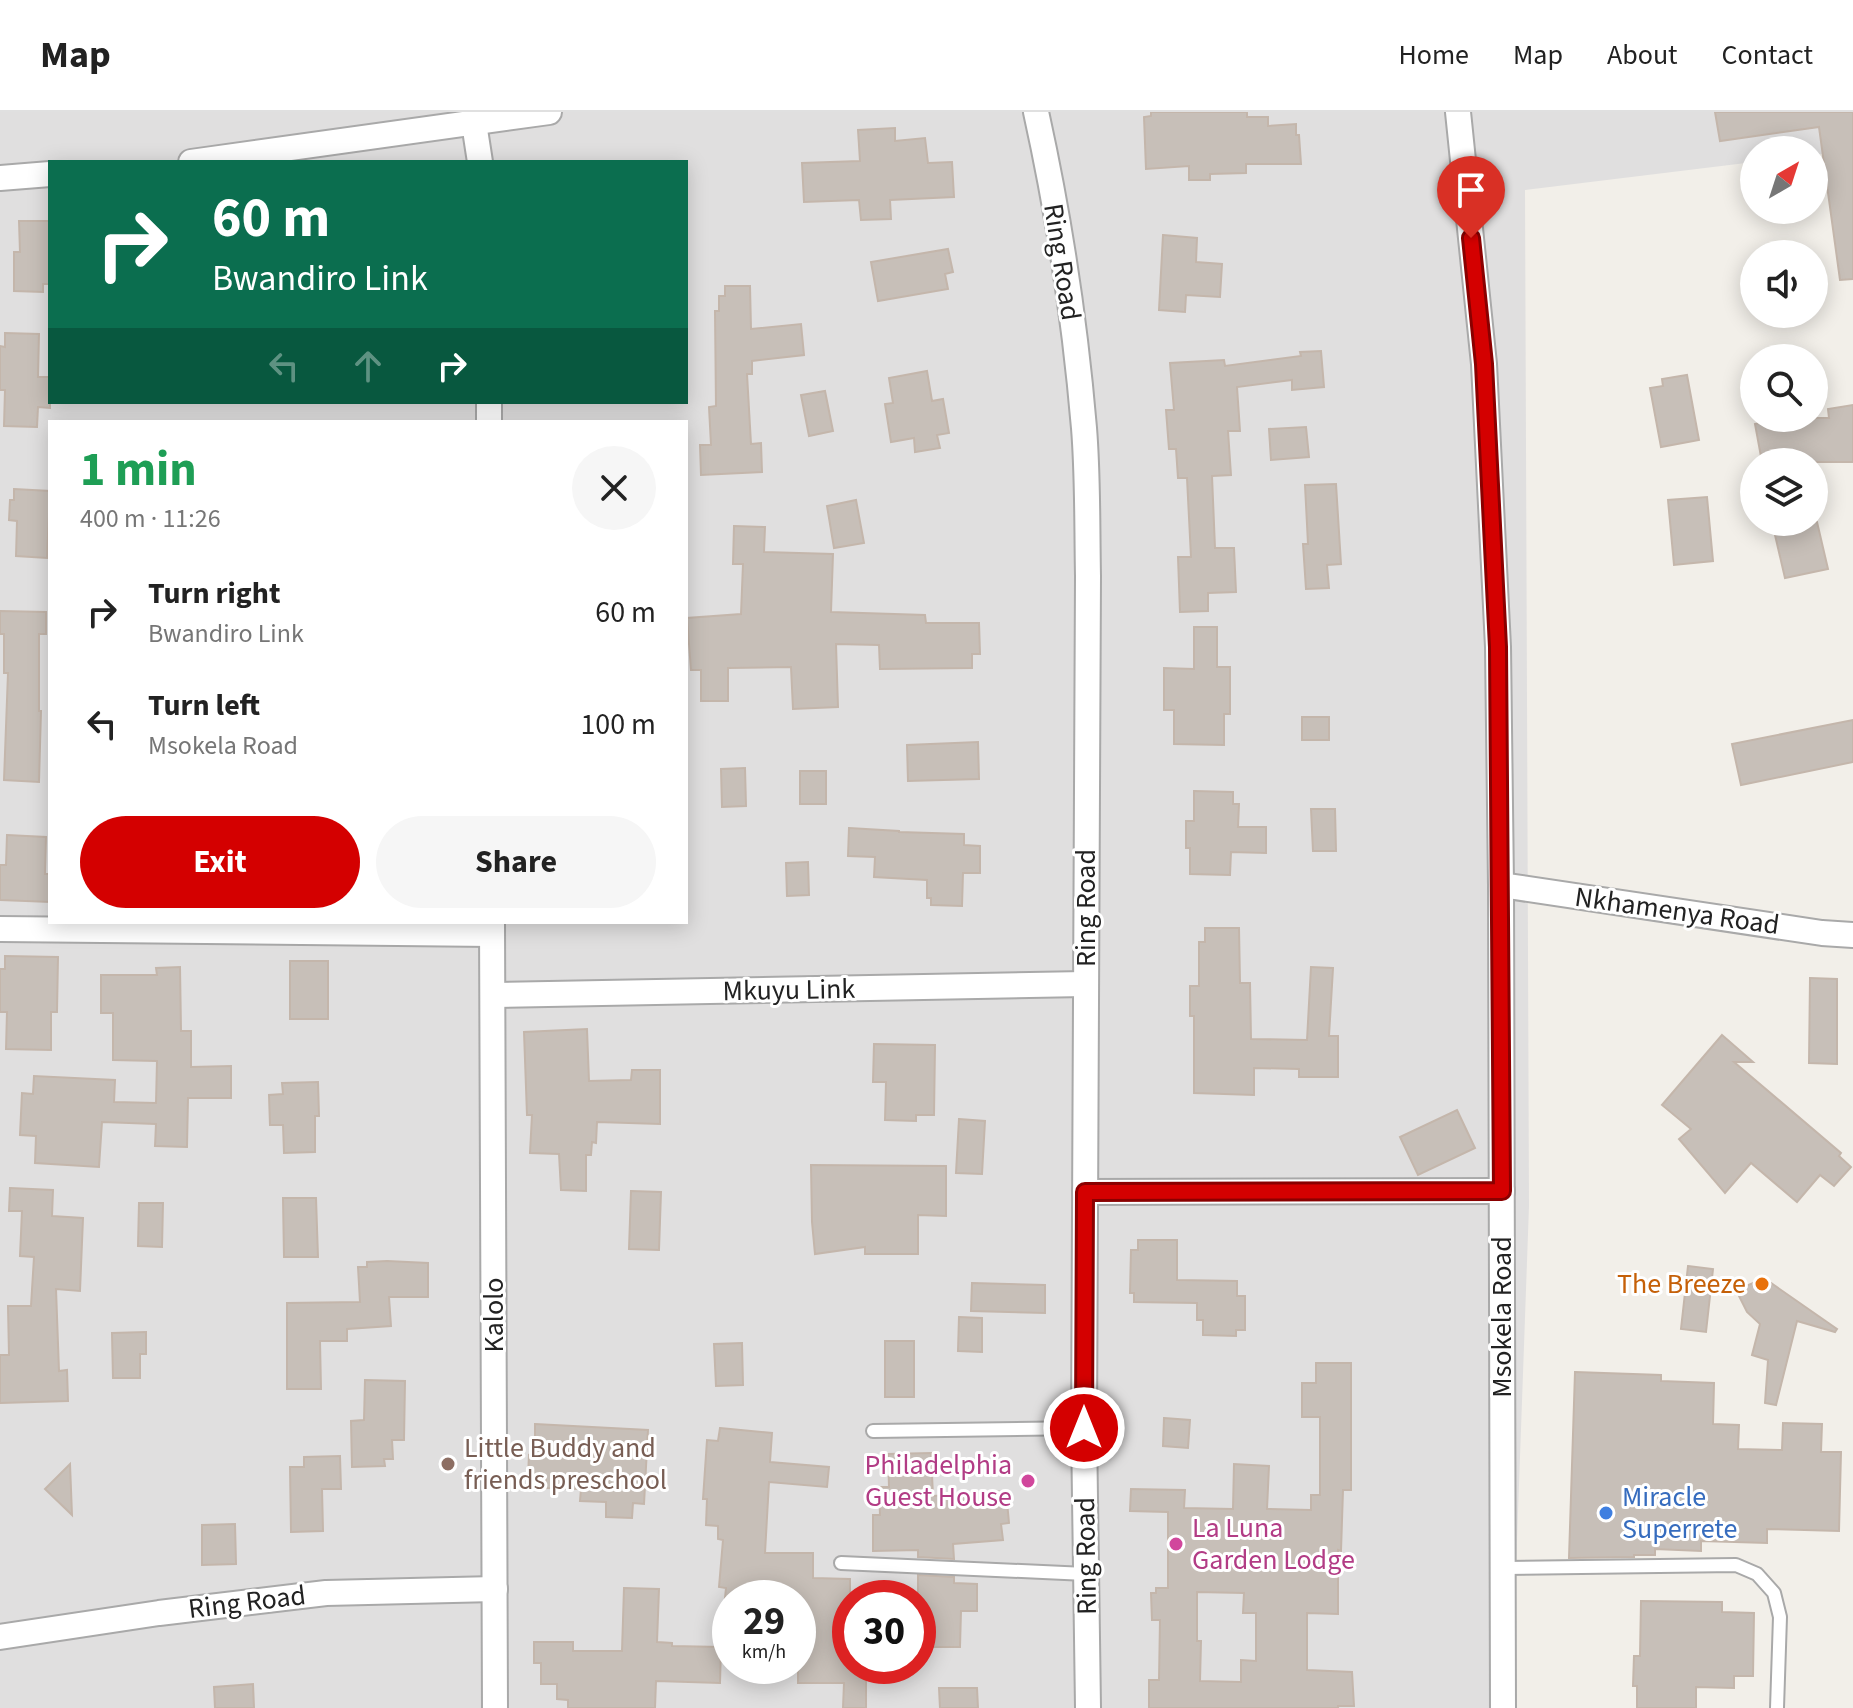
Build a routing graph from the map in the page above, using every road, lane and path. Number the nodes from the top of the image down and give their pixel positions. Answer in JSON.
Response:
{"nodes":[{"id":1,"x":549,"y":112,"type":"edge"},
{"id":2,"x":1036,"y":112,"type":"edge"},
{"id":3,"x":1458,"y":112,"type":"edge"},
{"id":4,"x":474,"y":123,"type":"junction"},
{"id":5,"x":206,"y":160,"type":"edge"},
{"id":6,"x":480,"y":160,"type":"edge"},
{"id":7,"x":48,"y":174,"type":"edge"},
{"id":8,"x":0,"y":178,"type":"edge"},
{"id":9,"x":1501,"y":885,"type":"junction"},
{"id":10,"x":492,"y":928,"type":"edge"},
{"id":11,"x":0,"y":929,"type":"edge"},
{"id":12,"x":1853,"y":935,"type":"edge"},
{"id":13,"x":1085,"y":984,"type":"junction"},
{"id":14,"x":493,"y":995,"type":"junction"},
{"id":15,"x":1502,"y":1191,"type":"junction"},
{"id":16,"x":1085,"y":1192,"type":"junction"},
{"id":17,"x":1084,"y":1428,"type":"junction"},
{"id":18,"x":873,"y":1431,"type":"dead end"},
{"id":19,"x":841,"y":1563,"type":"dead end"},
{"id":20,"x":1503,"y":1568,"type":"junction"},
{"id":21,"x":1086,"y":1574,"type":"junction"},
{"id":22,"x":495,"y":1589,"type":"junction"},
{"id":23,"x":0,"y":1637,"type":"edge"},
{"id":24,"x":495,"y":1708,"type":"edge"},
{"id":25,"x":1088,"y":1708,"type":"edge"},
{"id":26,"x":1503,"y":1708,"type":"edge"},
{"id":27,"x":1777,"y":1708,"type":"edge"}],
"edges":[{"from":1,"to":4,"type":"street"},
{"from":2,"to":13,"type":"street","name":"Ring Road"},
{"from":3,"to":9,"type":"street","name":"Msokela Road"},
{"from":4,"to":5,"type":"street"},
{"from":4,"to":6,"type":"street"},
{"from":7,"to":8,"type":"street"},
{"from":9,"to":12,"type":"street","name":"Nkhamenya Road"},
{"from":9,"to":15,"type":"street","name":"Msokela Road"},
{"from":10,"to":11,"type":"street"},
{"from":10,"to":14,"type":"street","name":"Kalolo"},
{"from":13,"to":14,"type":"street","name":"Mkuyu Link"},
{"from":13,"to":16,"type":"street","name":"Ring Road"},
{"from":14,"to":22,"type":"street","name":"Kalolo"},
{"from":15,"to":16,"type":"street"},
{"from":15,"to":20,"type":"street","name":"Msokela Road"},
{"from":16,"to":17,"type":"street","name":"Ring Road"},
{"from":17,"to":18,"type":"lane"},
{"from":17,"to":21,"type":"street","name":"Ring Road"},
{"from":19,"to":21,"type":"lane"},
{"from":20,"to":26,"type":"street","name":"Msokela Road"},
{"from":20,"to":27,"type":"lane"},
{"from":21,"to":25,"type":"street","name":"Ring Road"},
{"from":22,"to":23,"type":"street","name":"Ring Road"},
{"from":22,"to":24,"type":"street","name":"Kalolo"}]}
